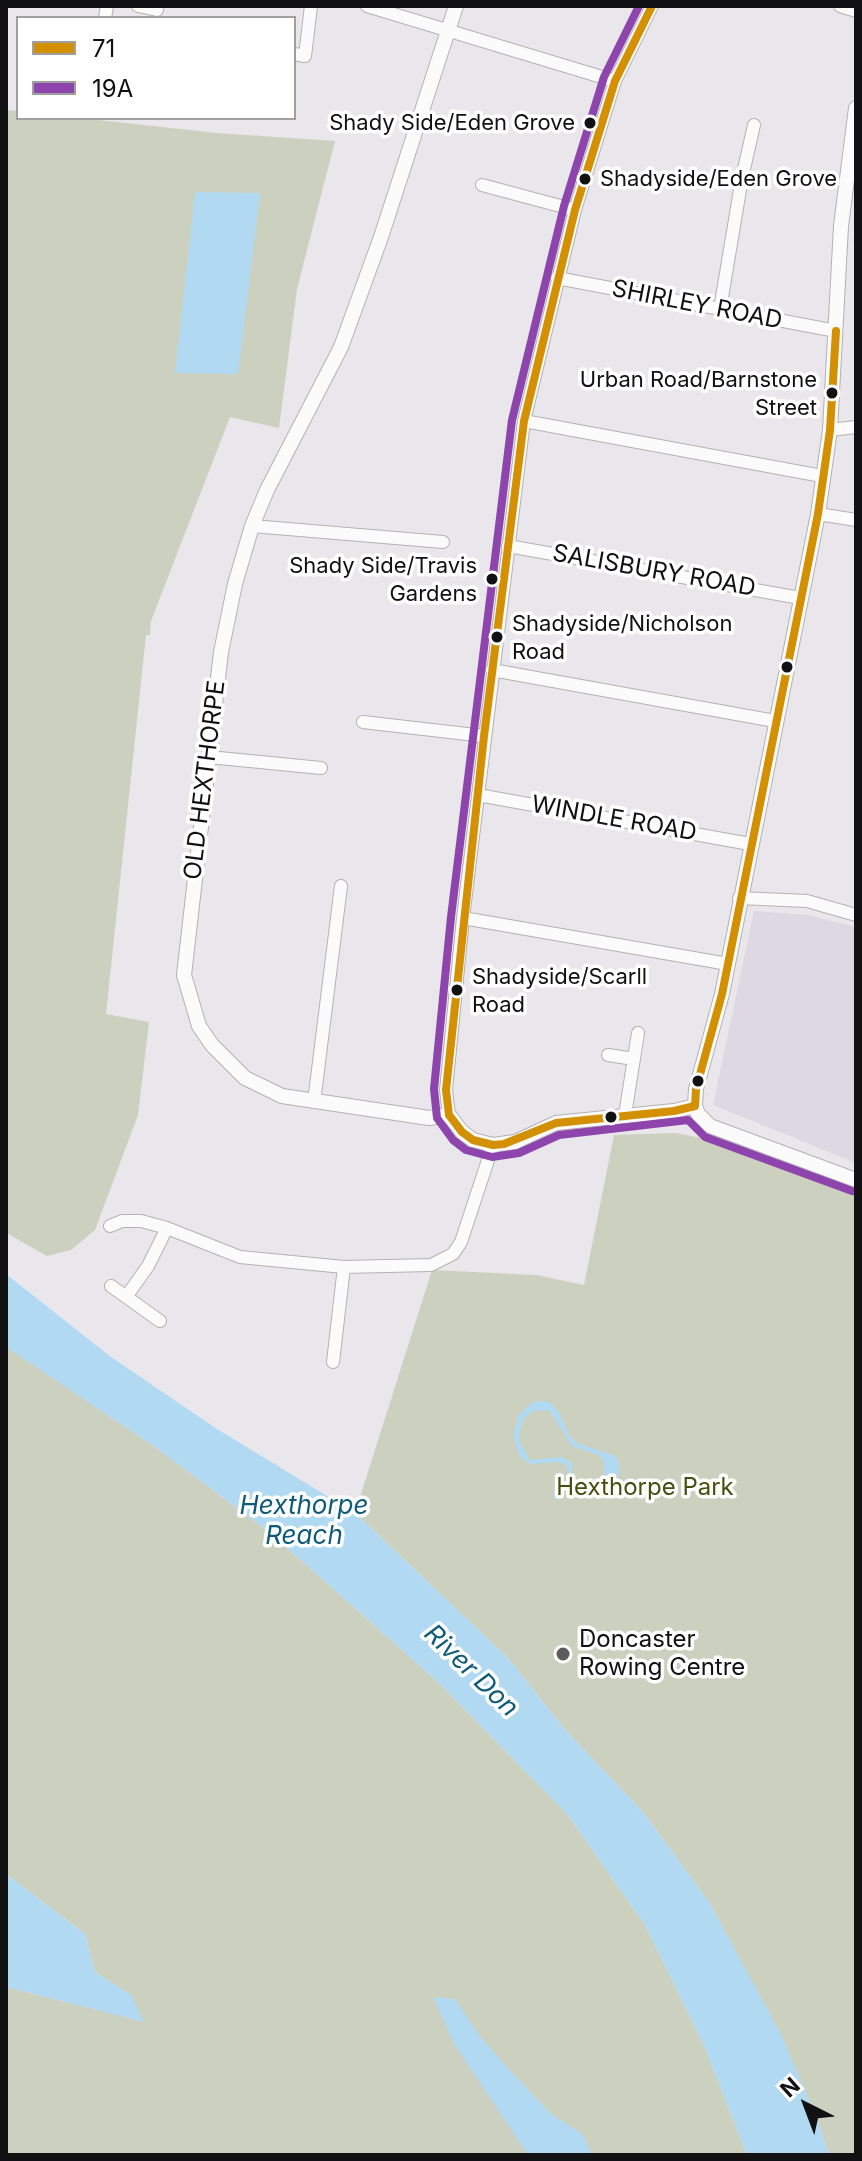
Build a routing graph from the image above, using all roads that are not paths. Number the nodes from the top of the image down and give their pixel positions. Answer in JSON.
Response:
{"nodes":[{"id":1,"x":138,"y":6,"type":"edge"},
{"id":2,"x":311,"y":6,"type":"edge"},
{"id":3,"x":367,"y":6,"type":"edge"},
{"id":4,"x":456,"y":6,"type":"edge"},
{"id":5,"x":652,"y":6,"type":"edge"},
{"id":6,"x":840,"y":6,"type":"edge"},
{"id":7,"x":157,"y":10,"type":"dead end"},
{"id":8,"x":856,"y":11,"type":"edge"},
{"id":9,"x":447,"y":30,"type":"junction"},
{"id":10,"x":296,"y":54,"type":"edge"},
{"id":11,"x":615,"y":81,"type":"junction"},
{"id":12,"x":856,"y":108,"type":"edge"},
{"id":13,"x":754,"y":125,"type":"dead end"},
{"id":14,"x":482,"y":185,"type":"dead end"},
{"id":15,"x":575,"y":210,"type":"junction"},
{"id":16,"x":557,"y":278,"type":"junction"},
{"id":17,"x":720,"y":309,"type":"junction"},
{"id":18,"x":836,"y":331,"type":"junction"},
{"id":19,"x":524,"y":421,"type":"junction"},
{"id":20,"x":856,"y":427,"type":"edge"},
{"id":21,"x":830,"y":430,"type":"junction"},
{"id":22,"x":822,"y":476,"type":"junction"},
{"id":23,"x":818,"y":514,"type":"junction"},
{"id":24,"x":856,"y":520,"type":"edge"},
{"id":25,"x":252,"y":526,"type":"junction"},
{"id":26,"x":443,"y":542,"type":"dead end"},
{"id":27,"x":508,"y":546,"type":"junction"},
{"id":28,"x":800,"y":598,"type":"junction"},
{"id":29,"x":492,"y":670,"type":"junction"},
{"id":30,"x":775,"y":721,"type":"junction"},
{"id":31,"x":363,"y":722,"type":"dead end"},
{"id":32,"x":484,"y":736,"type":"junction"},
{"id":33,"x":209,"y":757,"type":"junction"},
{"id":34,"x":321,"y":768,"type":"dead end"},
{"id":35,"x":478,"y":795,"type":"junction"},
{"id":36,"x":750,"y":844,"type":"junction"},
{"id":37,"x":341,"y":886,"type":"dead end"},
{"id":38,"x":739,"y":898,"type":"junction"},
{"id":39,"x":856,"y":915,"type":"edge"},
{"id":40,"x":463,"y":918,"type":"junction"},
{"id":41,"x":728,"y":964,"type":"junction"},
{"id":42,"x":638,"y":1033,"type":"dead end"},
{"id":43,"x":608,"y":1055,"type":"dead end"},
{"id":44,"x":634,"y":1059,"type":"junction"},
{"id":45,"x":314,"y":1102,"type":"junction"},
{"id":46,"x":695,"y":1106,"type":"junction"},
{"id":47,"x":449,"y":1115,"type":"junction"},
{"id":48,"x":625,"y":1115,"type":"junction"},
{"id":49,"x":493,"y":1145,"type":"junction"},
{"id":50,"x":856,"y":1180,"type":"edge"},
{"id":51,"x":110,"y":1226,"type":"dead end"},
{"id":52,"x":167,"y":1228,"type":"junction"},
{"id":53,"x":344,"y":1267,"type":"junction"},
{"id":54,"x":111,"y":1286,"type":"dead end"},
{"id":55,"x":126,"y":1297,"type":"junction"},
{"id":56,"x":160,"y":1321,"type":"dead end"},
{"id":57,"x":333,"y":1362,"type":"dead end"}],
"edges":[{"from":1,"to":7,"type":"street"},
{"from":2,"to":10,"type":"street"},
{"from":3,"to":9,"type":"street"},
{"from":4,"to":9,"type":"street","name":"OLD HEXTHORPE"},
{"from":5,"to":11,"type":"street"},
{"from":6,"to":8,"type":"street"},
{"from":9,"to":11,"type":"street"},
{"from":9,"to":25,"type":"street","name":"OLD HEXTHORPE"},
{"from":11,"to":15,"type":"street"},
{"from":12,"to":18,"type":"street"},
{"from":13,"to":17,"type":"street"},
{"from":14,"to":15,"type":"street"},
{"from":15,"to":16,"type":"street"},
{"from":16,"to":17,"type":"street","name":"SHIRLEY ROAD"},
{"from":16,"to":19,"type":"street"},
{"from":17,"to":18,"type":"street","name":"SHIRLEY ROAD"},
{"from":18,"to":21,"type":"street"},
{"from":19,"to":22,"type":"street"},
{"from":19,"to":27,"type":"street"},
{"from":20,"to":21,"type":"street"},
{"from":21,"to":22,"type":"street"},
{"from":22,"to":23,"type":"street"},
{"from":23,"to":24,"type":"street"},
{"from":23,"to":28,"type":"street"},
{"from":25,"to":26,"type":"street"},
{"from":25,"to":33,"type":"street","name":"OLD HEXTHORPE"},
{"from":27,"to":28,"type":"street","name":"SALISBURY ROAD"},
{"from":27,"to":29,"type":"street"},
{"from":28,"to":30,"type":"street"},
{"from":29,"to":30,"type":"street"},
{"from":29,"to":32,"type":"street"},
{"from":30,"to":36,"type":"street"},
{"from":31,"to":32,"type":"street"},
{"from":32,"to":35,"type":"street"},
{"from":33,"to":34,"type":"street"},
{"from":33,"to":45,"type":"street","name":"OLD HEXTHORPE"},
{"from":35,"to":36,"type":"street","name":"WINDLE ROAD"},
{"from":35,"to":40,"type":"street"},
{"from":36,"to":38,"type":"street"},
{"from":37,"to":45,"type":"street"},
{"from":38,"to":39,"type":"street"},
{"from":38,"to":41,"type":"street"},
{"from":40,"to":41,"type":"street"},
{"from":40,"to":47,"type":"street"},
{"from":41,"to":46,"type":"street"},
{"from":42,"to":44,"type":"street"},
{"from":43,"to":44,"type":"street"},
{"from":44,"to":48,"type":"street"},
{"from":45,"to":47,"type":"street","name":"OLD HEXTHORPE"},
{"from":46,"to":48,"type":"street"},
{"from":46,"to":50,"type":"street"},
{"from":47,"to":49,"type":"street"},
{"from":48,"to":49,"type":"street"},
{"from":49,"to":53,"type":"street"},
{"from":51,"to":52,"type":"street"},
{"from":52,"to":53,"type":"street"},
{"from":52,"to":55,"type":"street"},
{"from":53,"to":57,"type":"street"},
{"from":54,"to":55,"type":"street"},
{"from":55,"to":56,"type":"street"}]}
